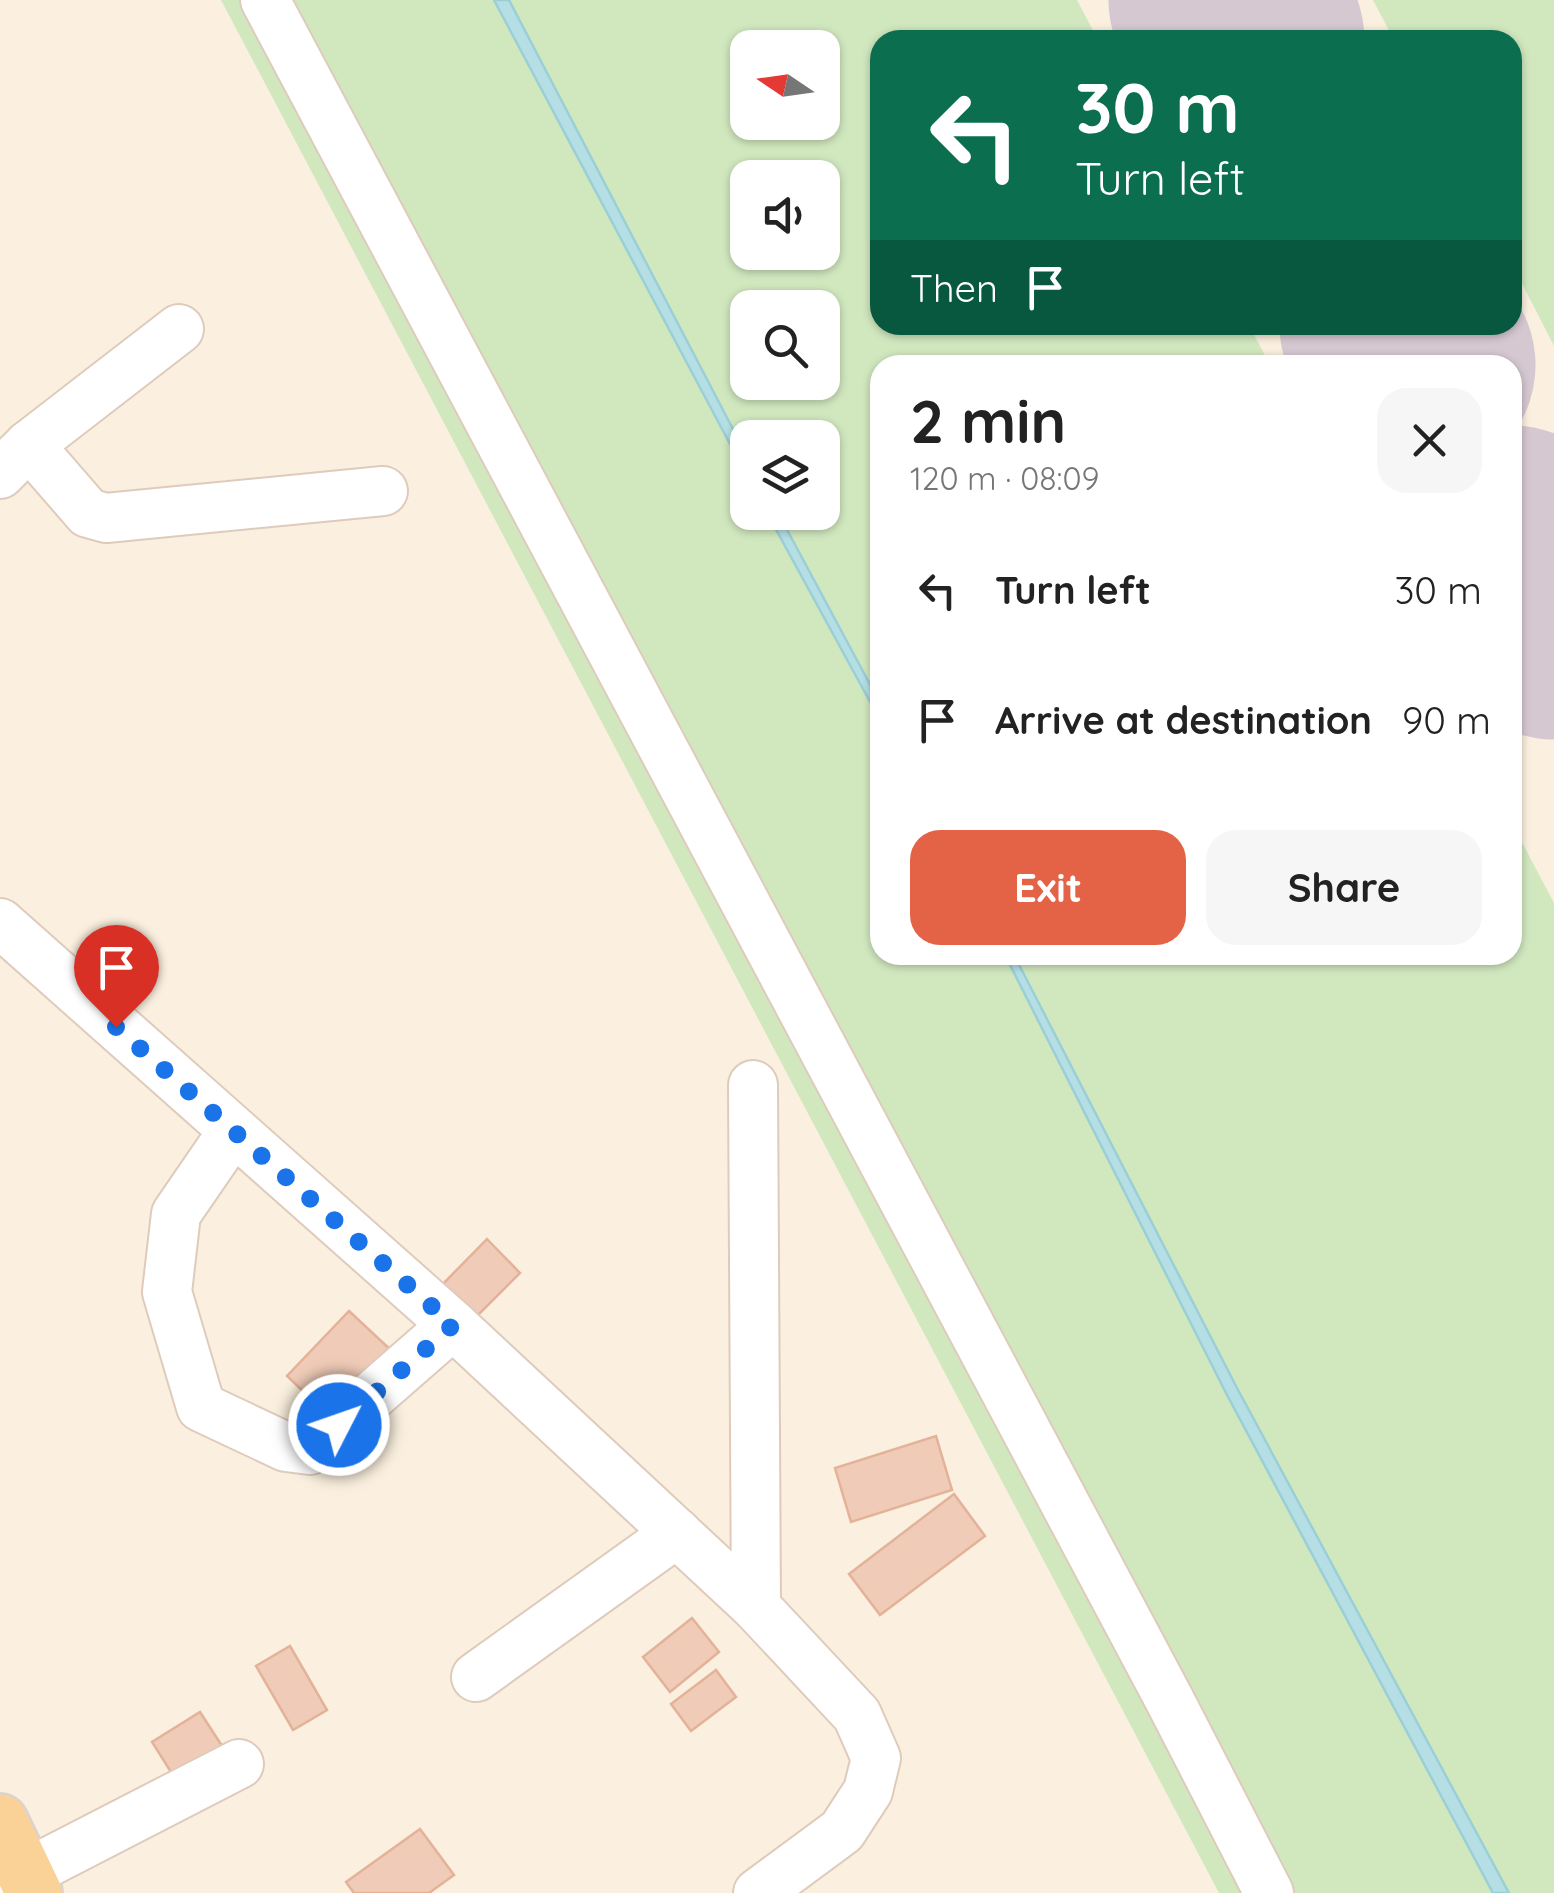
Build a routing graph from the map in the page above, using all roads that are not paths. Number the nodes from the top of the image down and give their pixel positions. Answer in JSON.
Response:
{"nodes":[{"id":1,"x":265,"y":0,"type":"edge"},
{"id":2,"x":179,"y":329,"type":"dead end"},
{"id":3,"x":14,"y":460,"type":"edge"},
{"id":4,"x":382,"y":491,"type":"dead end"},
{"id":5,"x":0,"y":923,"type":"edge"},
{"id":6,"x":753,"y":1084,"type":"dead end"},
{"id":7,"x":233,"y":1131,"type":"junction"},
{"id":8,"x":453,"y":1325,"type":"junction"},
{"id":9,"x":677,"y":1533,"type":"junction"},
{"id":10,"x":756,"y":1607,"type":"junction"},
{"id":11,"x":476,"y":1677,"type":"dead end"},
{"id":12,"x":240,"y":1764,"type":"dead end"},
{"id":13,"x":0,"y":1822,"type":"edge"},
{"id":14,"x":20,"y":1885,"type":"edge"},
{"id":15,"x":758,"y":1893,"type":"edge"},
{"id":16,"x":1269,"y":1893,"type":"edge"}],
"edges":[{"from":1,"to":16,"type":"street"},
{"from":2,"to":3,"type":"street"},
{"from":3,"to":4,"type":"street"},
{"from":5,"to":7,"type":"street"},
{"from":6,"to":10,"type":"street"},
{"from":7,"to":8,"type":"street"},
{"from":7,"to":8,"type":"street"},
{"from":8,"to":9,"type":"street"},
{"from":9,"to":10,"type":"street"},
{"from":9,"to":11,"type":"street"},
{"from":10,"to":15,"type":"street"},
{"from":12,"to":14,"type":"street"},
{"from":13,"to":14,"type":"main road"}]}
